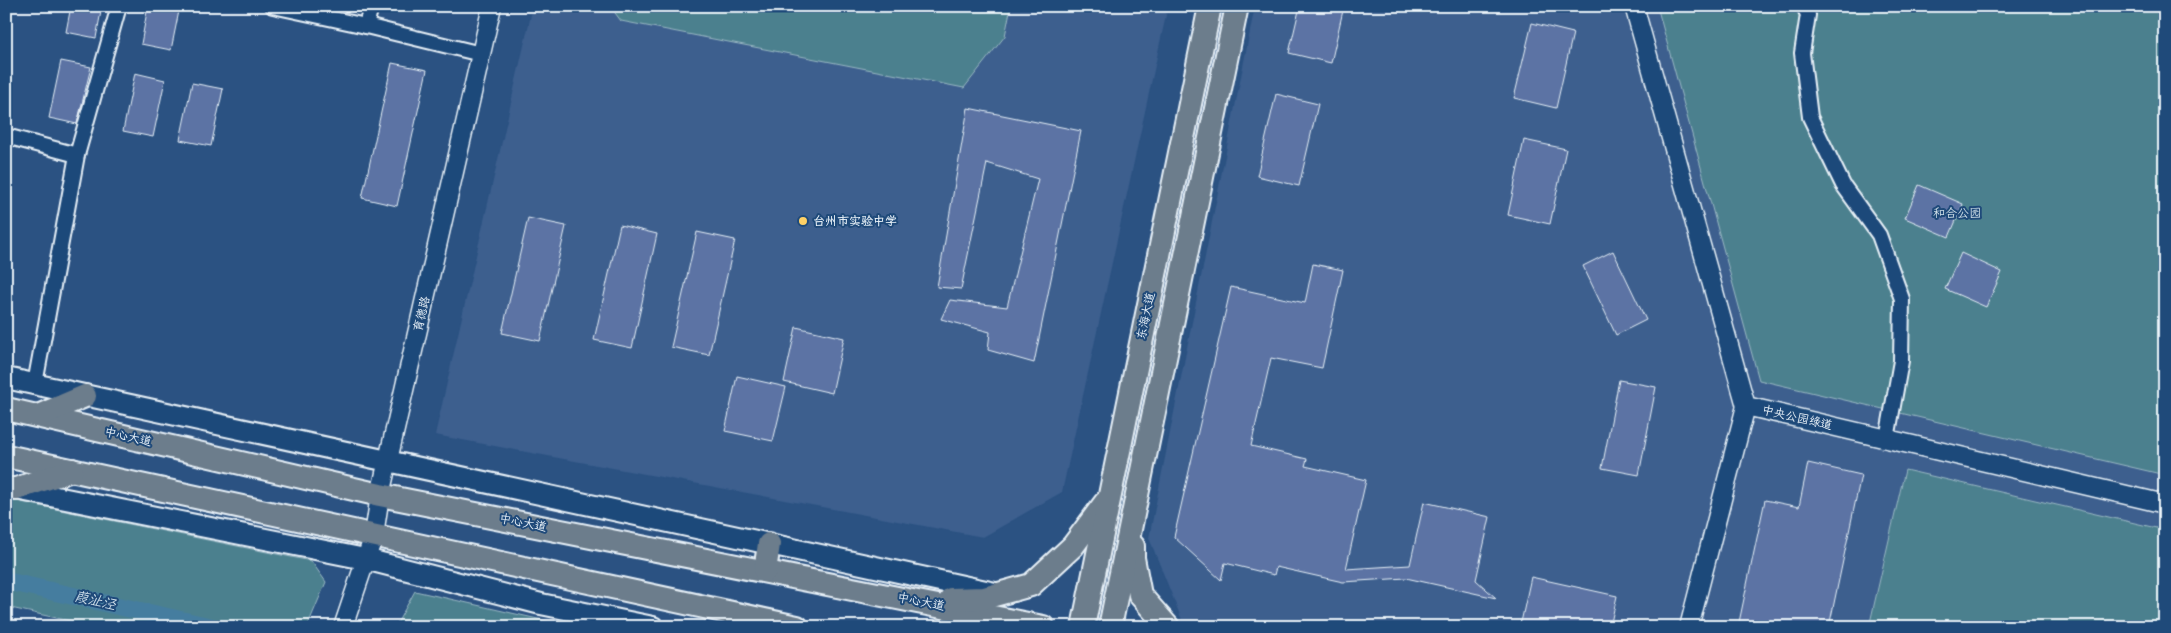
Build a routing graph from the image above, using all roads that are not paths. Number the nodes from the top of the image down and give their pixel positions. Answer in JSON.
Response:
{"nodes":[{"id":1,"x":120,"y":6,"type":"edge"},
{"id":2,"x":273,"y":6,"type":"edge"},
{"id":3,"x":371,"y":6,"type":"edge"},
{"id":4,"x":492,"y":6,"type":"edge"},
{"id":5,"x":1210,"y":6,"type":"edge"},
{"id":6,"x":1237,"y":6,"type":"edge"},
{"id":7,"x":1634,"y":6,"type":"edge"},
{"id":8,"x":1804,"y":6,"type":"edge"},
{"id":9,"x":366,"y":26,"type":"junction"},
{"id":10,"x":481,"y":54,"type":"junction"},
{"id":11,"x":6,"y":136,"type":"edge"},
{"id":12,"x":77,"y":155,"type":"junction"},
{"id":13,"x":6,"y":378,"type":"edge"},
{"id":14,"x":35,"y":384,"type":"junction"},
{"id":15,"x":85,"y":396,"type":"junction"},
{"id":16,"x":1746,"y":406,"type":"junction"},
{"id":17,"x":6,"y":409,"type":"edge"},
{"id":18,"x":38,"y":416,"type":"junction"},
{"id":19,"x":1887,"y":439,"type":"junction"},
{"id":20,"x":6,"y":456,"type":"edge"},
{"id":21,"x":388,"y":462,"type":"junction"},
{"id":22,"x":72,"y":470,"type":"junction"},
{"id":23,"x":11,"y":488,"type":"edge"},
{"id":24,"x":380,"y":495,"type":"junction"},
{"id":25,"x":1109,"y":498,"type":"junction"},
{"id":26,"x":2165,"y":504,"type":"edge"},
{"id":27,"x":1133,"y":516,"type":"junction"},
{"id":28,"x":374,"y":536,"type":"junction"},
{"id":29,"x":769,"y":544,"type":"junction"},
{"id":30,"x":366,"y":559,"type":"junction"},
{"id":31,"x":765,"y":571,"type":"junction"},
{"id":32,"x":1000,"y":594,"type":"junction"},
{"id":33,"x":911,"y":600,"type":"junction"},
{"id":34,"x":706,"y":607,"type":"junction"},
{"id":35,"x":345,"y":623,"type":"edge"},
{"id":36,"x":653,"y":627,"type":"edge"},
{"id":37,"x":740,"y":627,"type":"edge"},
{"id":38,"x":797,"y":627,"type":"edge"},
{"id":39,"x":1043,"y":627,"type":"edge"},
{"id":40,"x":1083,"y":627,"type":"edge"},
{"id":41,"x":1110,"y":627,"type":"edge"},
{"id":42,"x":1168,"y":627,"type":"edge"},
{"id":43,"x":1689,"y":627,"type":"edge"}],
"edges":[{"from":1,"to":12,"type":"street"},
{"from":2,"to":9,"type":"street"},
{"from":3,"to":9,"type":"street"},
{"from":4,"to":10,"type":"street","name":"育德路"},
{"from":5,"to":25,"type":"main road","name":"东海大道"},
{"from":6,"to":27,"type":"main road"},
{"from":7,"to":16,"type":"street","name":"中央公园绿道"},
{"from":8,"to":19,"type":"street"},
{"from":9,"to":10,"type":"street"},
{"from":10,"to":21,"type":"street","name":"育德路"},
{"from":11,"to":12,"type":"street"},
{"from":12,"to":14,"type":"street"},
{"from":13,"to":14,"type":"main road"},
{"from":14,"to":15,"type":"main road"},
{"from":15,"to":18,"type":"main road"},
{"from":15,"to":21,"type":"main road"},
{"from":16,"to":19,"type":"street","name":"中央公园绿道"},
{"from":16,"to":43,"type":"street"},
{"from":17,"to":18,"type":"main road","name":"中心大道"},
{"from":18,"to":24,"type":"main road","name":"中心大道"},
{"from":19,"to":26,"type":"street","name":"中央公园绿道"},
{"from":20,"to":22,"type":"main road"},
{"from":21,"to":24,"type":"street","name":"育德路"},
{"from":21,"to":29,"type":"main road"},
{"from":22,"to":23,"type":"main road"},
{"from":22,"to":28,"type":"main road"},
{"from":23,"to":30,"type":"main road"},
{"from":24,"to":28,"type":"street","name":"育德路"},
{"from":24,"to":31,"type":"main road","name":"中心大道"},
{"from":25,"to":32,"type":"main road"},
{"from":25,"to":40,"type":"main road","name":"东海大道"},
{"from":27,"to":41,"type":"main road"},
{"from":27,"to":42,"type":"main road"},
{"from":28,"to":30,"type":"street","name":"育德路"},
{"from":28,"to":34,"type":"main road"},
{"from":29,"to":31,"type":"main road"},
{"from":29,"to":32,"type":"main road"},
{"from":30,"to":35,"type":"street","name":"育德路"},
{"from":30,"to":36,"type":"main road"},
{"from":31,"to":33,"type":"main road","name":"中心大道"},
{"from":32,"to":33,"type":"main road"},
{"from":33,"to":39,"type":"main road","name":"中心大道"},
{"from":34,"to":37,"type":"main road"},
{"from":34,"to":38,"type":"main road"}]}
